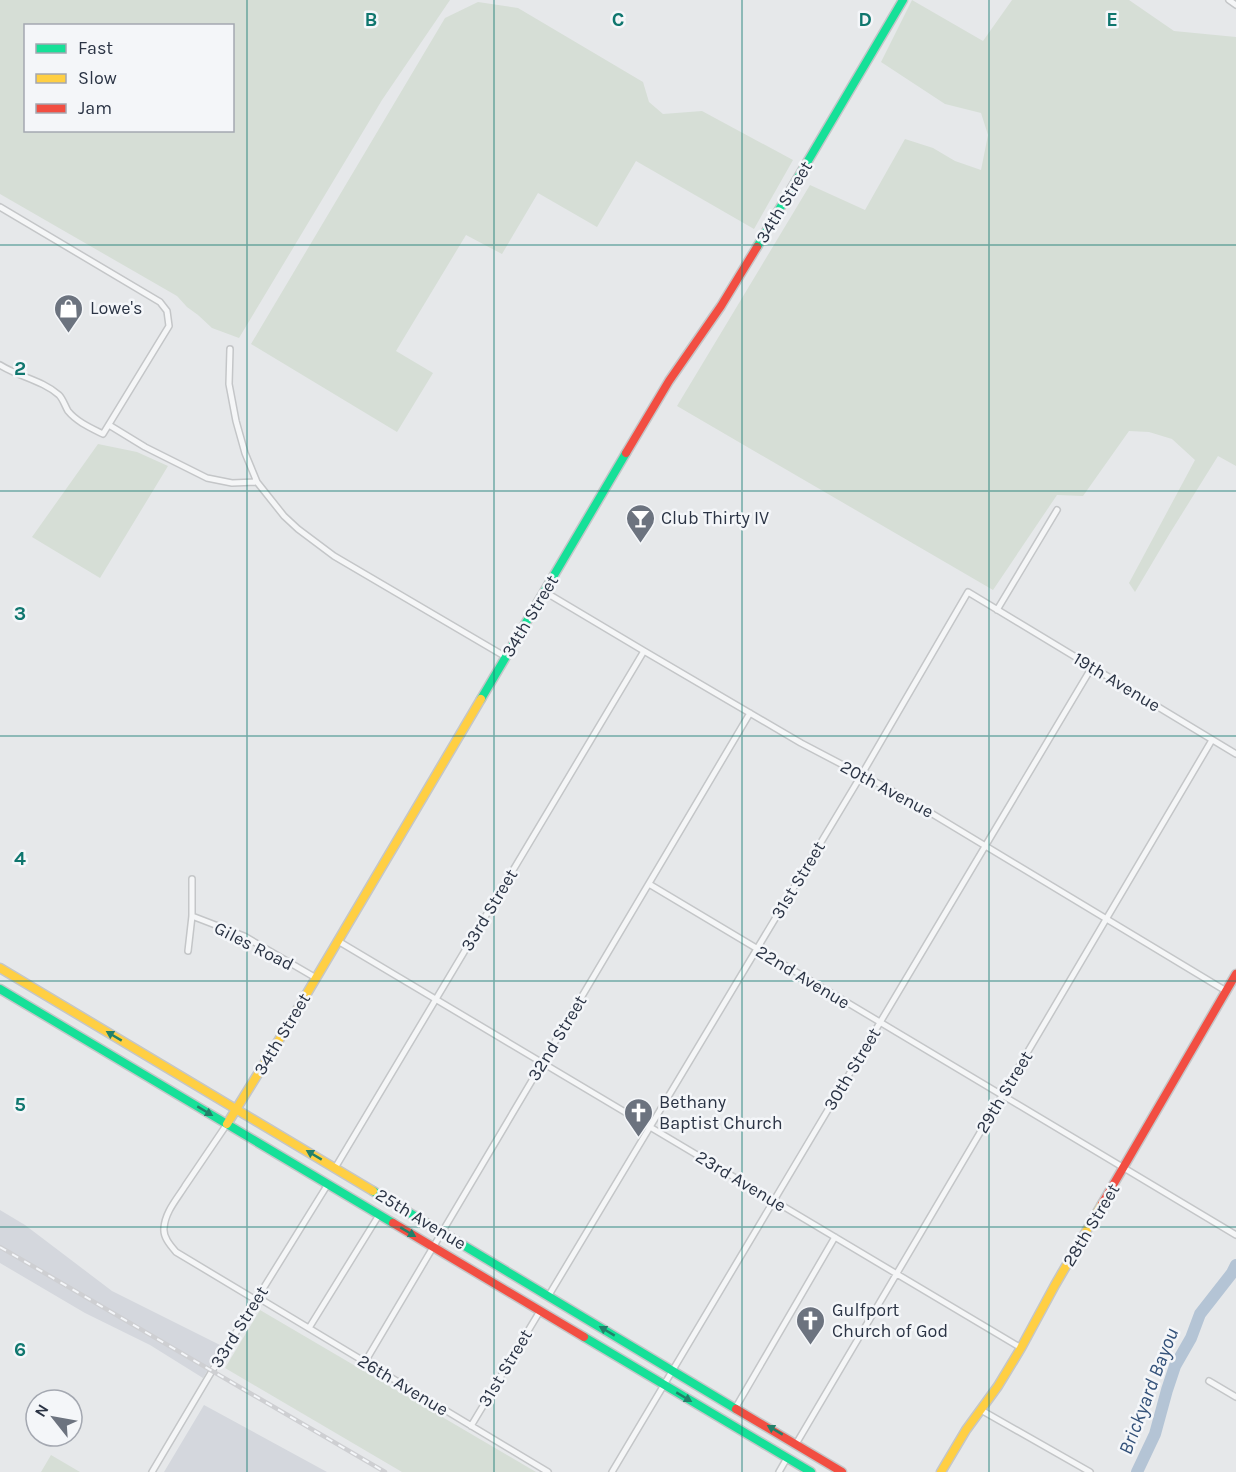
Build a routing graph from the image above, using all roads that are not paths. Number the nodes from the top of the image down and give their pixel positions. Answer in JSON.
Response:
{"nodes":[{"id":1,"x":903,"y":0,"type":"edge"},
{"id":2,"x":1229,"y":0,"type":"edge"},
{"id":3,"x":1236,"y":5,"type":"edge"},
{"id":4,"x":0,"y":207,"type":"edge"},
{"id":5,"x":230,"y":349,"type":"dead end"},
{"id":6,"x":0,"y":365,"type":"edge"},
{"id":7,"x":109,"y":425,"type":"junction"},
{"id":8,"x":257,"y":482,"type":"junction"},
{"id":9,"x":1057,"y":510,"type":"dead end"},
{"id":10,"x":545,"y":592,"type":"junction"},
{"id":11,"x":997,"y":610,"type":"junction"},
{"id":12,"x":644,"y":651,"type":"junction"},
{"id":13,"x":506,"y":657,"type":"junction"},
{"id":14,"x":1092,"y":667,"type":"junction"},
{"id":15,"x":750,"y":713,"type":"junction"},
{"id":16,"x":1212,"y":740,"type":"junction"},
{"id":17,"x":1236,"y":754,"type":"edge"},
{"id":18,"x":862,"y":774,"type":"junction"},
{"id":19,"x":985,"y":845,"type":"junction"},
{"id":20,"x":192,"y":879,"type":"dead end"},
{"id":21,"x":649,"y":884,"type":"junction"},
{"id":22,"x":192,"y":916,"type":"junction"},
{"id":23,"x":1107,"y":918,"type":"junction"},
{"id":24,"x":338,"y":941,"type":"junction"},
{"id":25,"x":756,"y":948,"type":"junction"},
{"id":26,"x":188,"y":951,"type":"dead end"},
{"id":27,"x":0,"y":968,"type":"edge"},
{"id":28,"x":1236,"y":974,"type":"edge"},
{"id":29,"x":316,"y":978,"type":"junction"},
{"id":30,"x":0,"y":988,"type":"edge"},
{"id":31,"x":1226,"y":991,"type":"junction"},
{"id":32,"x":436,"y":999,"type":"junction"},
{"id":33,"x":880,"y":1023,"type":"junction"},
{"id":34,"x":542,"y":1063,"type":"junction"},
{"id":35,"x":1002,"y":1096,"type":"junction"},
{"id":36,"x":236,"y":1109,"type":"junction"},
{"id":37,"x":227,"y":1124,"type":"junction"},
{"id":38,"x":650,"y":1126,"type":"junction"},
{"id":39,"x":335,"y":1168,"type":"junction"},
{"id":40,"x":1125,"y":1168,"type":"junction"},
{"id":41,"x":328,"y":1184,"type":"junction"},
{"id":42,"x":774,"y":1200,"type":"junction"},
{"id":43,"x":379,"y":1215,"type":"junction"},
{"id":44,"x":442,"y":1232,"type":"junction"},
{"id":45,"x":164,"y":1234,"type":"joint"},
{"id":46,"x":1236,"y":1235,"type":"edge"},
{"id":47,"x":835,"y":1237,"type":"junction"},
{"id":48,"x":433,"y":1247,"type":"junction"},
{"id":49,"x":897,"y":1273,"type":"junction"},
{"id":50,"x":549,"y":1295,"type":"junction"},
{"id":51,"x":256,"y":1299,"type":"junction"},
{"id":52,"x":540,"y":1311,"type":"junction"},
{"id":53,"x":309,"y":1328,"type":"junction"},
{"id":54,"x":1021,"y":1348,"type":"junction"},
{"id":55,"x":365,"y":1362,"type":"junction"},
{"id":56,"x":673,"y":1370,"type":"junction"},
{"id":57,"x":1209,"y":1381,"type":"dead end"},
{"id":58,"x":664,"y":1385,"type":"junction"},
{"id":59,"x":1236,"y":1397,"type":"edge"},
{"id":60,"x":736,"y":1407,"type":"junction"},
{"id":61,"x":981,"y":1410,"type":"junction"},
{"id":62,"x":471,"y":1426,"type":"junction"},
{"id":63,"x":796,"y":1443,"type":"junction"},
{"id":64,"x":788,"y":1458,"type":"junction"},
{"id":65,"x":152,"y":1472,"type":"edge"},
{"id":66,"x":548,"y":1472,"type":"edge"},
{"id":67,"x":612,"y":1472,"type":"edge"},
{"id":68,"x":779,"y":1472,"type":"edge"},
{"id":69,"x":811,"y":1472,"type":"edge"},
{"id":70,"x":842,"y":1472,"type":"edge"},
{"id":71,"x":941,"y":1472,"type":"edge"},
{"id":72,"x":1090,"y":1472,"type":"edge"}],
"edges":[{"from":1,"to":10,"type":"main road","name":"34th Street"},
{"from":2,"to":3,"type":"street"},
{"from":4,"to":7,"type":"street"},
{"from":5,"to":8,"type":"street"},
{"from":6,"to":7,"type":"street"},
{"from":7,"to":8,"type":"street"},
{"from":8,"to":13,"type":"street"},
{"from":9,"to":11,"type":"street"},
{"from":10,"to":12,"type":"street","name":"20th Avenue"},
{"from":10,"to":13,"type":"main road","name":"34th Street"},
{"from":11,"to":14,"type":"street","name":"19th Avenue"},
{"from":11,"to":18,"type":"street","name":"31st Street"},
{"from":12,"to":15,"type":"street","name":"20th Avenue"},
{"from":12,"to":32,"type":"street","name":"33rd Street"},
{"from":13,"to":24,"type":"main road","name":"34th Street"},
{"from":14,"to":16,"type":"street","name":"19th Avenue"},
{"from":14,"to":19,"type":"street","name":"30th Street"},
{"from":15,"to":18,"type":"street","name":"20th Avenue"},
{"from":15,"to":21,"type":"street","name":"32nd Street"},
{"from":16,"to":17,"type":"street","name":"19th Avenue"},
{"from":16,"to":23,"type":"street","name":"29th Street"},
{"from":18,"to":19,"type":"street","name":"20th Avenue"},
{"from":18,"to":25,"type":"street","name":"31st Street"},
{"from":19,"to":23,"type":"street","name":"20th Avenue"},
{"from":19,"to":33,"type":"street","name":"30th Street"},
{"from":20,"to":22,"type":"street"},
{"from":21,"to":25,"type":"street","name":"22nd Avenue"},
{"from":21,"to":34,"type":"street","name":"32nd Street"},
{"from":22,"to":26,"type":"street"},
{"from":22,"to":29,"type":"street","name":"Giles Road"},
{"from":23,"to":31,"type":"street","name":"20th Avenue"},
{"from":23,"to":35,"type":"street","name":"29th Street"},
{"from":24,"to":29,"type":"main road","name":"34th Street"},
{"from":24,"to":32,"type":"street","name":"23rd Avenue"},
{"from":25,"to":33,"type":"street","name":"22nd Avenue"},
{"from":25,"to":38,"type":"street","name":"31st Street"},
{"from":36,"to":27,"type":"main road","name":"25th Avenue","one_way":true},
{"from":28,"to":31,"type":"main road","name":"28th Street"},
{"from":29,"to":36,"type":"main road","name":"34th Street"},
{"from":30,"to":37,"type":"main road","name":"25th Avenue","one_way":true},
{"from":31,"to":40,"type":"main road","name":"28th Street"},
{"from":32,"to":34,"type":"street","name":"23rd Avenue"},
{"from":32,"to":39,"type":"street","name":"33rd Street"},
{"from":33,"to":35,"type":"street","name":"22nd Avenue"},
{"from":33,"to":42,"type":"street","name":"30th Street"},
{"from":34,"to":38,"type":"street","name":"23rd Avenue"},
{"from":34,"to":44,"type":"street","name":"32nd Street"},
{"from":35,"to":40,"type":"street","name":"22nd Avenue"},
{"from":35,"to":49,"type":"street","name":"29th Street"},
{"from":36,"to":37,"type":"main road","name":"34th Street"},
{"from":39,"to":36,"type":"main road","name":"25th Avenue","one_way":true},
{"from":37,"to":41,"type":"main road","name":"25th Avenue"},
{"from":37,"to":45,"type":"street","name":"34th Street"},
{"from":38,"to":42,"type":"street","name":"23rd Avenue"},
{"from":38,"to":50,"type":"street","name":"31st Street"},
{"from":39,"to":44,"type":"main road","name":"25th Avenue"},
{"from":40,"to":46,"type":"street","name":"22nd Avenue"},
{"from":40,"to":54,"type":"main road","name":"28th Street"},
{"from":41,"to":43,"type":"main road","name":"25th Avenue"},
{"from":41,"to":51,"type":"street","name":"33rd Street"},
{"from":42,"to":47,"type":"street","name":"23rd Avenue"},
{"from":42,"to":56,"type":"street","name":"30th Street"},
{"from":43,"to":48,"type":"main road","name":"25th Avenue","one_way":true},
{"from":43,"to":53,"type":"street"},
{"from":44,"to":48,"type":"street","name":"32nd Street"},
{"from":44,"to":50,"type":"main road","name":"25th Avenue"},
{"from":45,"to":51,"type":"street","name":"26th Avenue"},
{"from":47,"to":49,"type":"street","name":"23rd Avenue"},
{"from":47,"to":60,"type":"street"},
{"from":48,"to":52,"type":"main road","name":"25th Avenue"},
{"from":48,"to":55,"type":"street","name":"32nd Street"},
{"from":49,"to":54,"type":"street","name":"23rd Avenue"},
{"from":49,"to":63,"type":"street","name":"29th Street"},
{"from":56,"to":50,"type":"main road","name":"25th Avenue","one_way":true},
{"from":51,"to":53,"type":"street","name":"26th Avenue"},
{"from":51,"to":65,"type":"street","name":"33rd Street"},
{"from":52,"to":58,"type":"main road","name":"25th Avenue"},
{"from":52,"to":62,"type":"street","name":"31st Street"},
{"from":53,"to":55,"type":"street","name":"26th Avenue"},
{"from":54,"to":61,"type":"main road","name":"28th Street"},
{"from":55,"to":62,"type":"street","name":"26th Avenue"},
{"from":56,"to":58,"type":"street","name":"30th Street"},
{"from":56,"to":60,"type":"main road","name":"25th Avenue"},
{"from":57,"to":59,"type":"street"},
{"from":58,"to":64,"type":"main road","name":"25th Avenue","one_way":true},
{"from":58,"to":67,"type":"street","name":"30th Street"},
{"from":63,"to":60,"type":"main road","name":"25th Avenue","one_way":true},
{"from":61,"to":71,"type":"main road","name":"28th Street"},
{"from":61,"to":72,"type":"street"},
{"from":62,"to":66,"type":"street","name":"26th Avenue"},
{"from":63,"to":70,"type":"main road","name":"25th Avenue"},
{"from":64,"to":68,"type":"street"},
{"from":64,"to":69,"type":"main road","name":"25th Avenue"}]}
